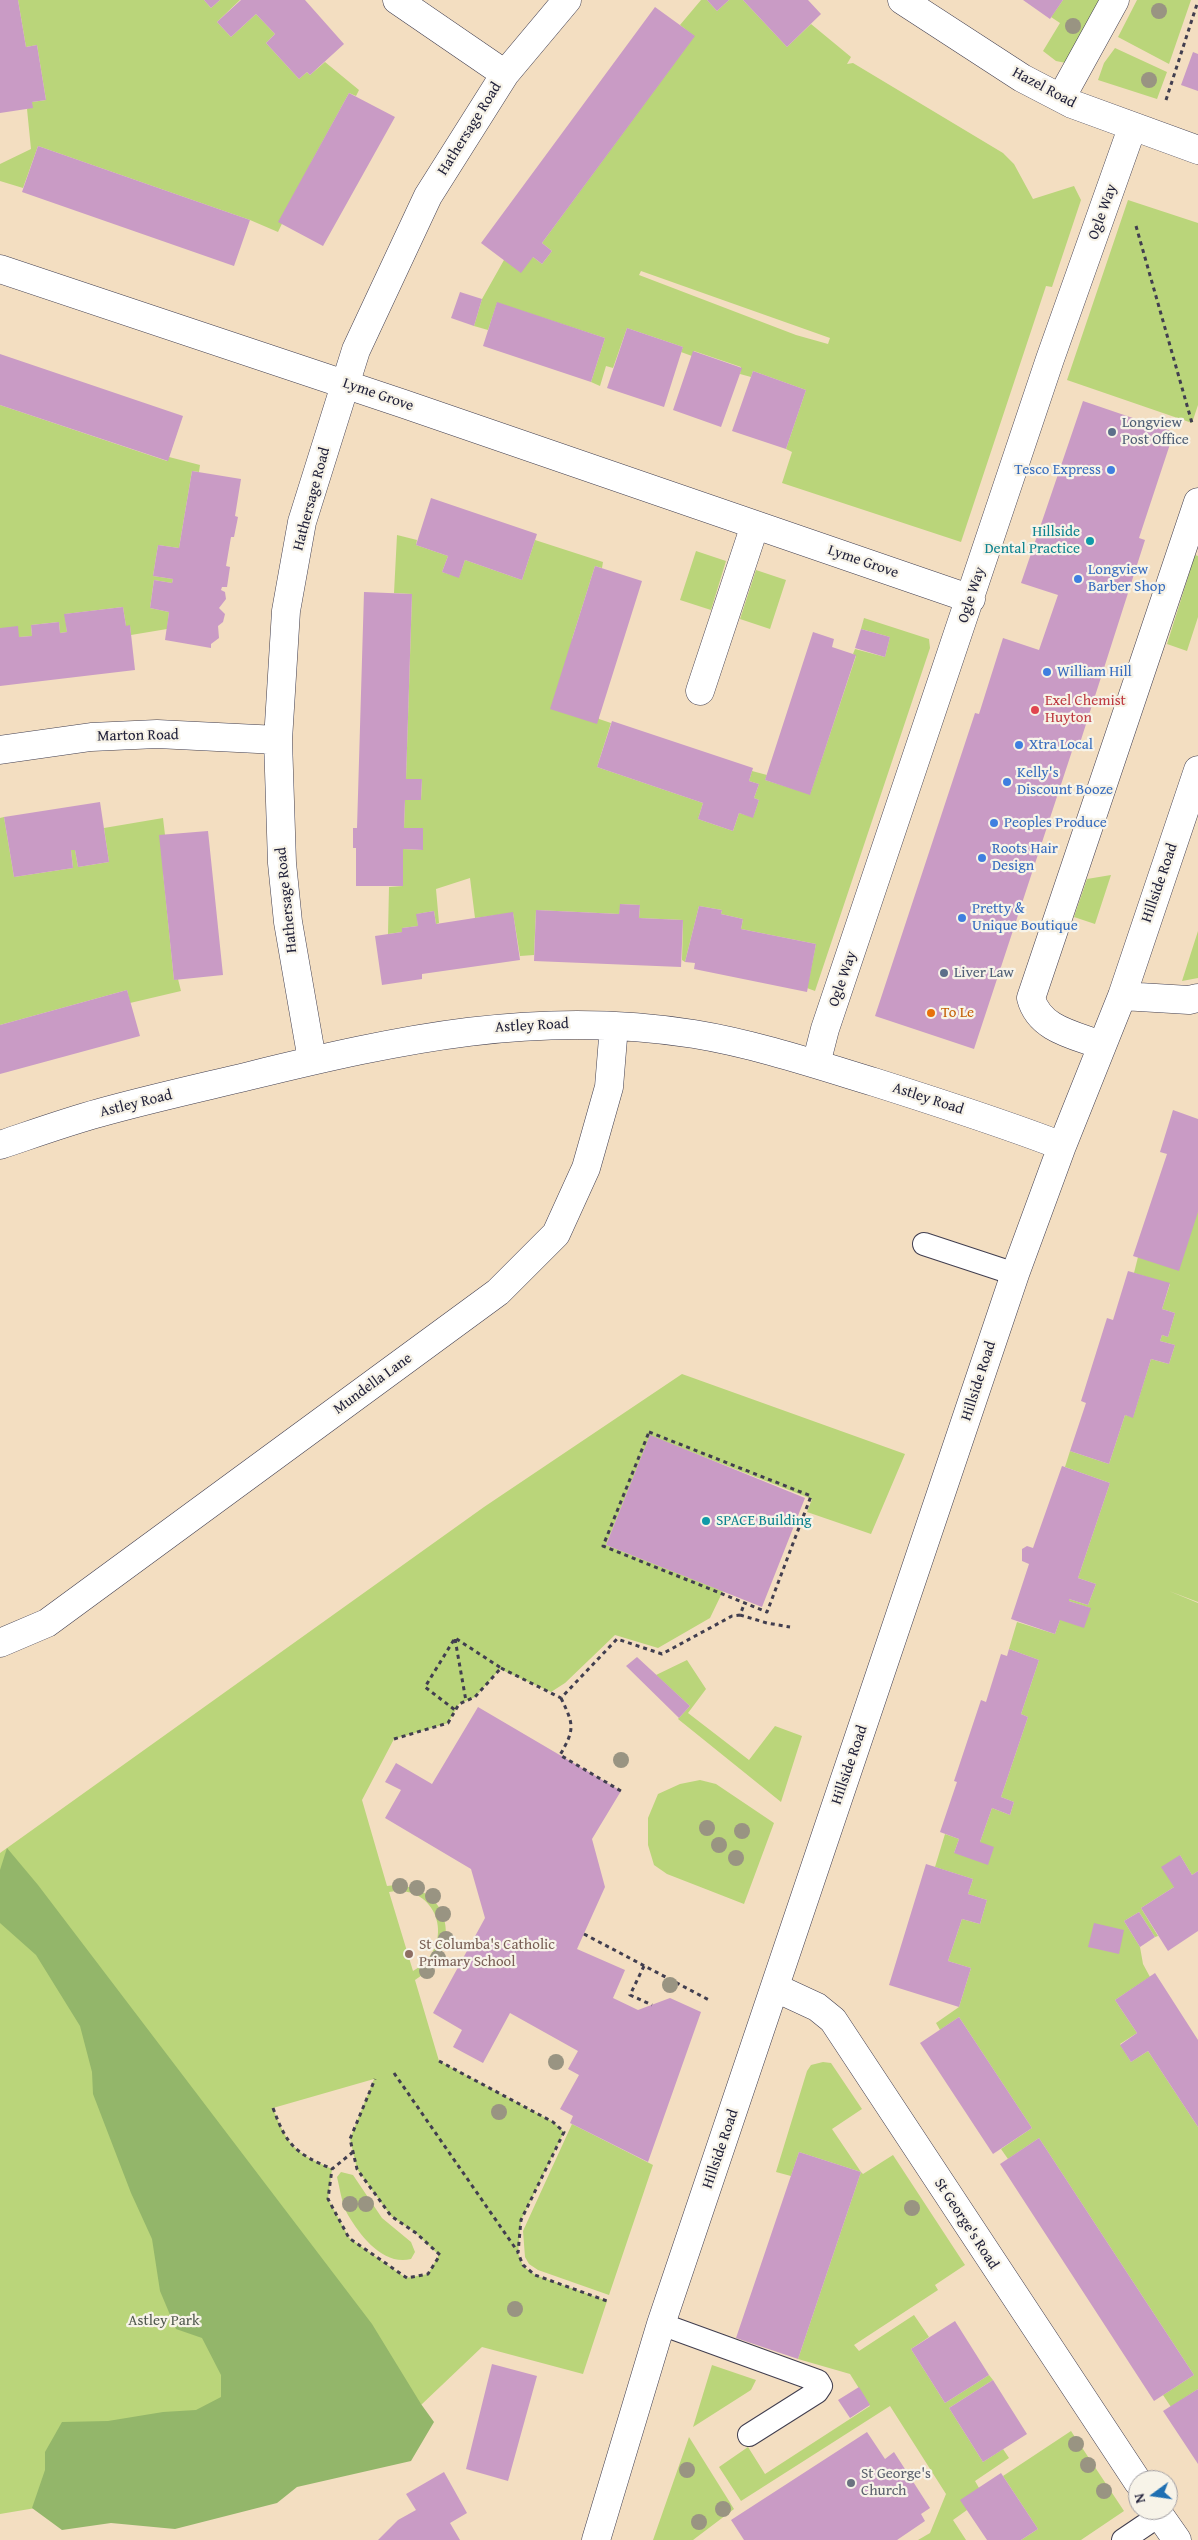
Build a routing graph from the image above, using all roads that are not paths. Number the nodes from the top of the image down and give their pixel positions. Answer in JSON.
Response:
{"nodes":[{"id":1,"x":397,"y":0,"type":"edge"},
{"id":2,"x":567,"y":0,"type":"edge"},
{"id":3,"x":902,"y":0,"type":"edge"},
{"id":4,"x":1115,"y":0,"type":"edge"},
{"id":5,"x":505,"y":74,"type":"junction"},
{"id":6,"x":1060,"y":98,"type":"junction"},
{"id":7,"x":1132,"y":128,"type":"junction"},
{"id":8,"x":1198,"y":150,"type":"edge"},
{"id":9,"x":0,"y":269,"type":"edge"},
{"id":10,"x":345,"y":384,"type":"junction"},
{"id":11,"x":1198,"y":502,"type":"edge"},
{"id":12,"x":756,"y":525,"type":"junction"},
{"id":13,"x":971,"y":598,"type":"junction"},
{"id":14,"x":700,"y":691,"type":"dead end"},
{"id":15,"x":278,"y":740,"type":"junction"},
{"id":16,"x":0,"y":750,"type":"edge"},
{"id":17,"x":1198,"y":770,"type":"edge"},
{"id":18,"x":1122,"y":996,"type":"junction"},
{"id":19,"x":1198,"y":998,"type":"edge"},
{"id":20,"x":614,"y":1026,"type":"junction"},
{"id":21,"x":1101,"y":1045,"type":"junction"},
{"id":22,"x":312,"y":1060,"type":"junction"},
{"id":23,"x":816,"y":1064,"type":"junction"},
{"id":24,"x":0,"y":1145,"type":"edge"},
{"id":25,"x":1062,"y":1146,"type":"junction"},
{"id":26,"x":924,"y":1244,"type":"dead end"},
{"id":27,"x":1015,"y":1274,"type":"junction"},
{"id":28,"x":0,"y":1643,"type":"edge"},
{"id":29,"x":776,"y":1988,"type":"junction"},
{"id":30,"x":661,"y":2324,"type":"junction"},
{"id":31,"x":749,"y":2435,"type":"dead end"},
{"id":32,"x":1130,"y":2470,"type":"edge"},
{"id":33,"x":1149,"y":2520,"type":"edge"},
{"id":34,"x":1163,"y":2520,"type":"edge"},
{"id":35,"x":596,"y":2540,"type":"edge"},
{"id":36,"x":1123,"y":2540,"type":"edge"},
{"id":37,"x":1177,"y":2540,"type":"edge"}],
"edges":[{"from":1,"to":5,"type":"street"},
{"from":2,"to":5,"type":"street","name":"Hathersage Road"},
{"from":3,"to":6,"type":"street","name":"Hazel Road"},
{"from":4,"to":6,"type":"street"},
{"from":5,"to":10,"type":"street","name":"Hathersage Road"},
{"from":6,"to":7,"type":"street","name":"Hazel Road"},
{"from":7,"to":8,"type":"street","name":"Hazel Road"},
{"from":7,"to":13,"type":"street","name":"Ogle Way"},
{"from":9,"to":10,"type":"street","name":"Lyme Grove"},
{"from":10,"to":12,"type":"street","name":"Lyme Grove"},
{"from":10,"to":15,"type":"street","name":"Hathersage Road"},
{"from":11,"to":21,"type":"street"},
{"from":12,"to":13,"type":"street","name":"Lyme Grove"},
{"from":12,"to":14,"type":"street"},
{"from":13,"to":23,"type":"street","name":"Ogle Way"},
{"from":15,"to":16,"type":"street","name":"Marton Road"},
{"from":15,"to":22,"type":"street","name":"Hathersage Road"},
{"from":17,"to":18,"type":"street","name":"Hillside Road"},
{"from":18,"to":19,"type":"street"},
{"from":18,"to":21,"type":"street","name":"Hillside Road"},
{"from":20,"to":22,"type":"street","name":"Astley Road"},
{"from":20,"to":23,"type":"street","name":"Astley Road"},
{"from":20,"to":28,"type":"street","name":"Mundella Lane"},
{"from":21,"to":25,"type":"street","name":"Hillside Road"},
{"from":22,"to":24,"type":"street","name":"Astley Road"},
{"from":23,"to":25,"type":"street","name":"Astley Road"},
{"from":25,"to":27,"type":"street","name":"Hillside Road"},
{"from":26,"to":27,"type":"lane"},
{"from":27,"to":29,"type":"street","name":"Hillside Road"},
{"from":29,"to":30,"type":"street","name":"Hillside Road"},
{"from":29,"to":32,"type":"street","name":"St George's Road"},
{"from":30,"to":31,"type":"lane"},
{"from":30,"to":35,"type":"street","name":"Hillside Road"},
{"from":33,"to":36,"type":"lane"},
{"from":34,"to":37,"type":"street"}]}
